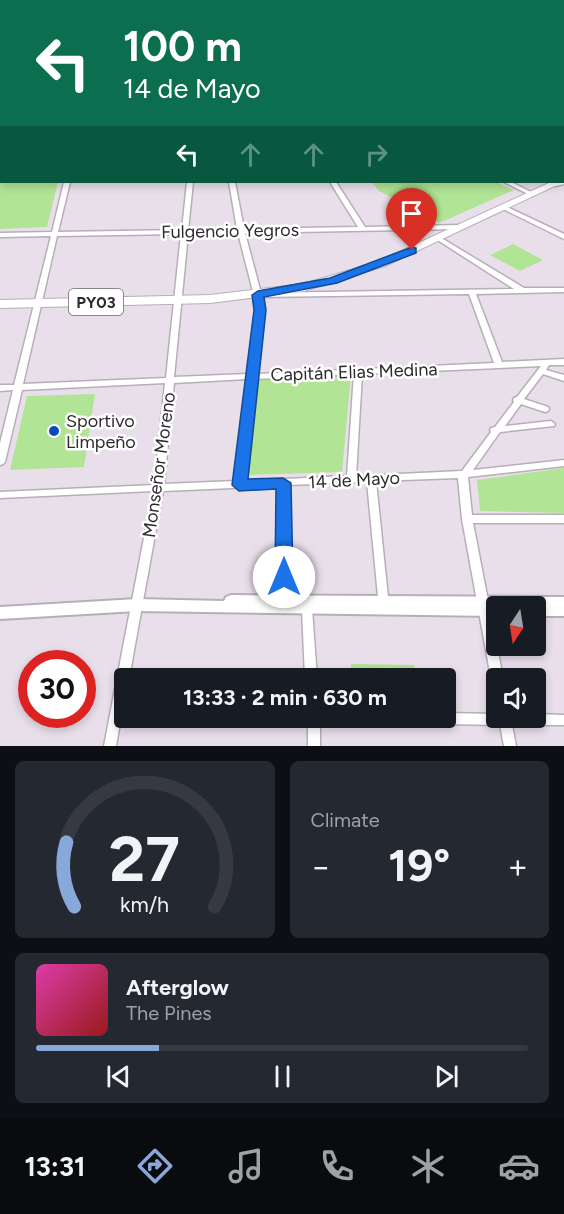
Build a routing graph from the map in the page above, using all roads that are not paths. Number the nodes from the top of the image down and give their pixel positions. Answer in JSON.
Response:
{"nodes":[{"id":1,"x":67,"y":183,"type":"edge"},
{"id":2,"x":190,"y":183,"type":"edge"},
{"id":3,"x":232,"y":183,"type":"edge"},
{"id":4,"x":334,"y":183,"type":"edge"},
{"id":5,"x":509,"y":183,"type":"edge"},
{"id":6,"x":555,"y":183,"type":"edge"},
{"id":7,"x":532,"y":194,"type":"junction"},
{"id":8,"x":503,"y":207,"type":"junction"},
{"id":9,"x":460,"y":227,"type":"junction"},
{"id":10,"x":363,"y":229,"type":"junction"},
{"id":11,"x":241,"y":231,"type":"junction"},
{"id":12,"x":186,"y":232,"type":"junction"},
{"id":13,"x":54,"y":234,"type":"junction"},
{"id":14,"x":0,"y":235,"type":"edge"},
{"id":15,"x":564,"y":237,"type":"edge"},
{"id":16,"x":438,"y":238,"type":"junction"},
{"id":17,"x":321,"y":284,"type":"junction"},
{"id":18,"x":564,"y":290,"type":"edge"},
{"id":19,"x":522,"y":291,"type":"junction"},
{"id":20,"x":472,"y":292,"type":"junction"},
{"id":21,"x":258,"y":295,"type":"junction"},
{"id":22,"x":328,"y":295,"type":"junction"},
{"id":23,"x":178,"y":300,"type":"junction"},
{"id":24,"x":38,"y":302,"type":"junction"},
{"id":25,"x":0,"y":304,"type":"edge"},
{"id":26,"x":564,"y":362,"type":"edge"},
{"id":27,"x":499,"y":366,"type":"junction"},
{"id":28,"x":543,"y":367,"type":"junction"},
{"id":29,"x":358,"y":371,"type":"junction"},
{"id":30,"x":252,"y":376,"type":"junction"},
{"id":31,"x":564,"y":378,"type":"edge"},
{"id":32,"x":170,"y":380,"type":"junction"},
{"id":33,"x":18,"y":387,"type":"junction"},
{"id":34,"x":0,"y":388,"type":"edge"},
{"id":35,"x":517,"y":400,"type":"junction"},
{"id":36,"x":545,"y":409,"type":"dead end"},
{"id":37,"x":550,"y":424,"type":"dead end"},
{"id":38,"x":494,"y":430,"type":"junction"},
{"id":39,"x":0,"y":462,"type":"edge"},
{"id":40,"x":564,"y":463,"type":"edge"},
{"id":41,"x":464,"y":474,"type":"junction"},
{"id":42,"x":371,"y":479,"type":"junction"},
{"id":43,"x":351,"y":480,"type":"junction"},
{"id":44,"x":283,"y":483,"type":"junction"},
{"id":45,"x":239,"y":485,"type":"junction"},
{"id":46,"x":158,"y":489,"type":"junction"},
{"id":47,"x":0,"y":495,"type":"edge"},
{"id":48,"x":467,"y":519,"type":"junction"},
{"id":49,"x":564,"y":519,"type":"edge"},
{"id":50,"x":564,"y":603,"type":"edge"},
{"id":51,"x":486,"y":604,"type":"edge"},
{"id":52,"x":546,"y":604,"type":"edge"},
{"id":53,"x":138,"y":605,"type":"junction"},
{"id":54,"x":284,"y":605,"type":"junction"},
{"id":55,"x":384,"y":605,"type":"junction"},
{"id":56,"x":486,"y":608,"type":"edge"},
{"id":57,"x":307,"y":609,"type":"junction"},
{"id":58,"x":546,"y":610,"type":"edge"},
{"id":59,"x":564,"y":610,"type":"edge"},
{"id":60,"x":0,"y":614,"type":"edge"},
{"id":61,"x":128,"y":668,"type":"edge"},
{"id":62,"x":310,"y":668,"type":"edge"},
{"id":63,"x":456,"y":718,"type":"edge"},
{"id":64,"x":486,"y":718,"type":"edge"},
{"id":65,"x":546,"y":719,"type":"edge"},
{"id":66,"x":564,"y":720,"type":"edge"},
{"id":67,"x":116,"y":728,"type":"edge"},
{"id":68,"x":314,"y":728,"type":"edge"},
{"id":69,"x":507,"y":728,"type":"edge"},
{"id":70,"x":110,"y":746,"type":"edge"},
{"id":71,"x":314,"y":746,"type":"edge"},
{"id":72,"x":510,"y":746,"type":"edge"}],
"edges":[{"from":1,"to":13,"type":"street"},
{"from":2,"to":12,"type":"street","name":"Monseñor Moreno"},
{"from":3,"to":11,"type":"street"},
{"from":4,"to":10,"type":"street"},
{"from":5,"to":7,"type":"street"},
{"from":6,"to":7,"type":"highway","number":"PY03"},
{"from":7,"to":8,"type":"highway","number":"PY03"},
{"from":8,"to":9,"type":"highway","number":"PY03"},
{"from":8,"to":15,"type":"street"},
{"from":9,"to":10,"type":"street","name":"Fulgencio Yegros"},
{"from":9,"to":16,"type":"highway","number":"PY03"},
{"from":10,"to":11,"type":"street","name":"Fulgencio Yegros"},
{"from":11,"to":12,"type":"street","name":"Fulgencio Yegros"},
{"from":11,"to":21,"type":"street"},
{"from":12,"to":13,"type":"street","name":"Fulgencio Yegros"},
{"from":12,"to":23,"type":"street","name":"Monseñor Moreno"},
{"from":13,"to":14,"type":"street","name":"Fulgencio Yegros"},
{"from":13,"to":24,"type":"street"},
{"from":16,"to":17,"type":"highway","number":"PY03"},
{"from":16,"to":19,"type":"street"},
{"from":17,"to":21,"type":"highway","number":"PY03"},
{"from":17,"to":22,"type":"street"},
{"from":18,"to":19,"type":"street"},
{"from":19,"to":20,"type":"street"},
{"from":20,"to":22,"type":"street"},
{"from":20,"to":27,"type":"street"},
{"from":21,"to":22,"type":"street"},
{"from":21,"to":23,"type":"highway","number":"PY03"},
{"from":21,"to":30,"type":"street"},
{"from":23,"to":24,"type":"highway","number":"PY03"},
{"from":23,"to":32,"type":"street","name":"Monseñor Moreno"},
{"from":24,"to":25,"type":"highway","number":"PY03"},
{"from":24,"to":33,"type":"street"},
{"from":26,"to":28,"type":"street","name":"Capitán Elias Medina"},
{"from":27,"to":28,"type":"street","name":"Capitán Elias Medina"},
{"from":27,"to":29,"type":"street","name":"Capitán Elias Medina"},
{"from":28,"to":31,"type":"street"},
{"from":28,"to":35,"type":"street"},
{"from":29,"to":30,"type":"street","name":"Capitán Elias Medina"},
{"from":29,"to":43,"type":"street"},
{"from":30,"to":32,"type":"street","name":"Capitán Elias Medina"},
{"from":30,"to":45,"type":"street"},
{"from":32,"to":33,"type":"street","name":"Capitán Elias Medina"},
{"from":32,"to":46,"type":"street","name":"Monseñor Moreno"},
{"from":33,"to":34,"type":"street","name":"Capitán Elias Medina"},
{"from":33,"to":39,"type":"street"},
{"from":35,"to":36,"type":"street"},
{"from":35,"to":38,"type":"street"},
{"from":37,"to":38,"type":"street"},
{"from":38,"to":41,"type":"street"},
{"from":40,"to":41,"type":"street","name":"14 de Mayo"},
{"from":41,"to":42,"type":"street","name":"14 de Mayo"},
{"from":41,"to":48,"type":"street"},
{"from":42,"to":43,"type":"street","name":"14 de Mayo"},
{"from":42,"to":55,"type":"street"},
{"from":43,"to":44,"type":"street","name":"14 de Mayo"},
{"from":44,"to":45,"type":"street","name":"14 de Mayo"},
{"from":44,"to":54,"type":"street"},
{"from":45,"to":46,"type":"street","name":"14 de Mayo"},
{"from":46,"to":47,"type":"street","name":"14 de Mayo"},
{"from":46,"to":53,"type":"street","name":"Monseñor Moreno"},
{"from":48,"to":49,"type":"street"},
{"from":48,"to":51,"type":"street"},
{"from":50,"to":52,"type":"street"},
{"from":53,"to":54,"type":"street"},
{"from":53,"to":60,"type":"street"},
{"from":53,"to":61,"type":"street","name":"Monseñor Moreno"},
{"from":54,"to":55,"type":"street"},
{"from":54,"to":57,"type":"street"},
{"from":55,"to":56,"type":"street"},
{"from":55,"to":57,"type":"street"},
{"from":57,"to":62,"type":"street"},
{"from":58,"to":59,"type":"street"},
{"from":63,"to":64,"type":"street"},
{"from":65,"to":66,"type":"street"},
{"from":67,"to":70,"type":"street","name":"Monseñor Moreno"},
{"from":68,"to":71,"type":"street"},
{"from":69,"to":72,"type":"street"}]}
